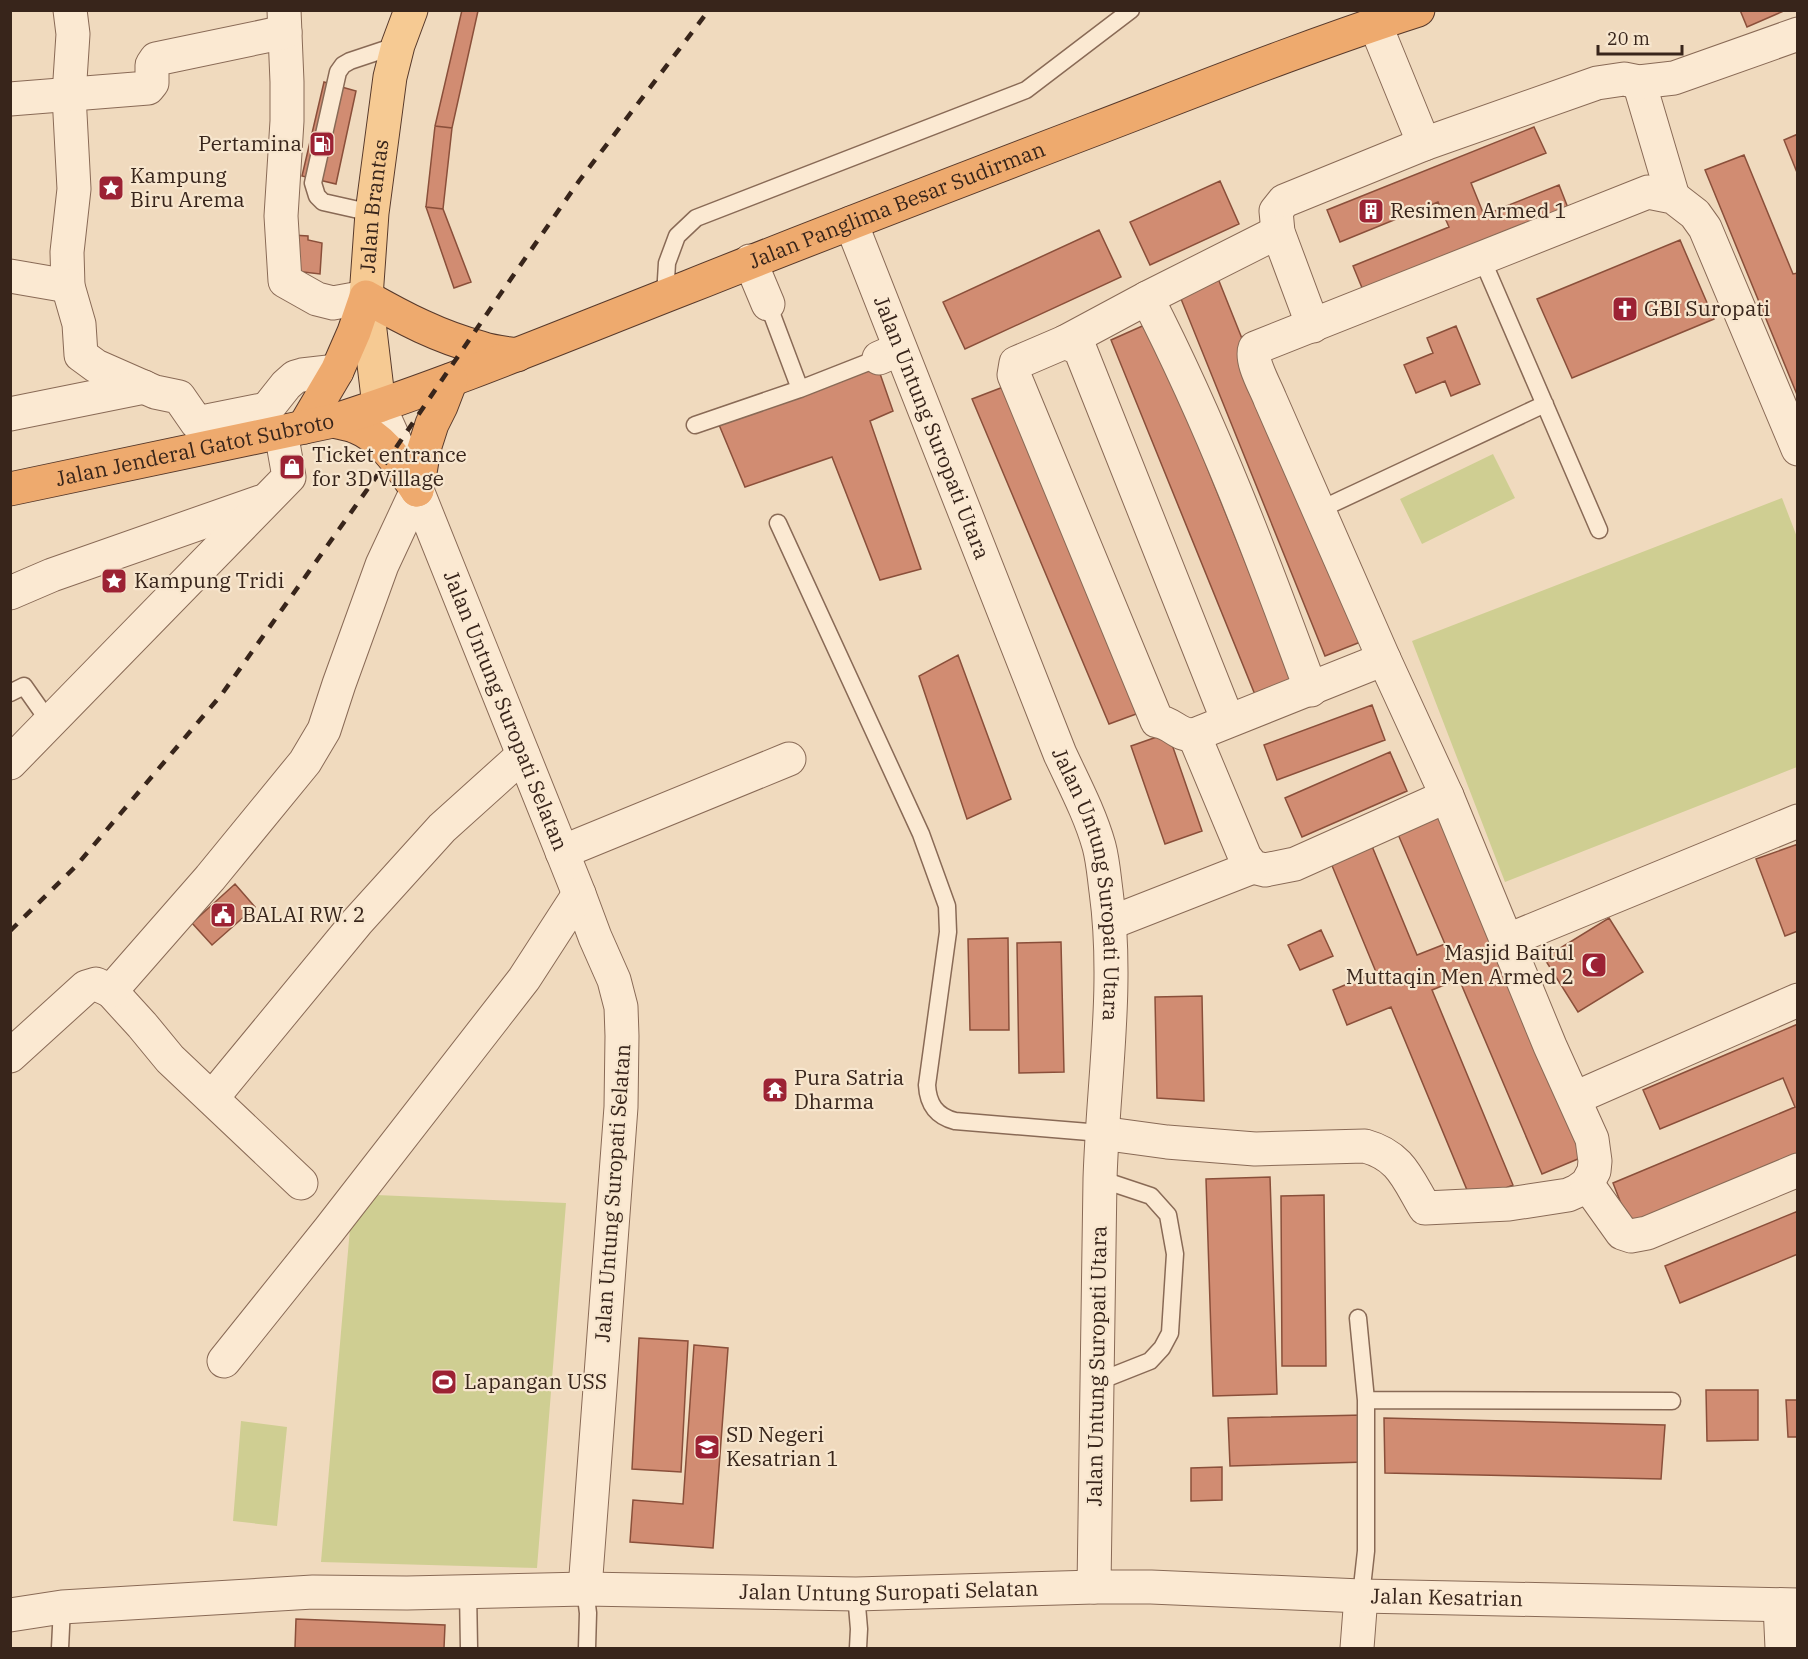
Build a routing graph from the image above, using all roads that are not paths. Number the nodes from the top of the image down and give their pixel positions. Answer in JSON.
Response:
{"nodes":[{"id":1,"x":70,"y":10,"type":"edge"},
{"id":2,"x":411,"y":10,"type":"edge"},
{"id":3,"x":1131,"y":10,"type":"edge"},
{"id":4,"x":1418,"y":10,"type":"edge"},
{"id":5,"x":284,"y":21,"type":"edge"},
{"id":6,"x":1375,"y":24,"type":"junction"},
{"id":7,"x":1797,"y":34,"type":"edge"},
{"id":8,"x":398,"y":45,"type":"junction"},
{"id":9,"x":1639,"y":82,"type":"junction"},
{"id":10,"x":69,"y":95,"type":"junction"},
{"id":11,"x":10,"y":99,"type":"edge"},
{"id":12,"x":1424,"y":144,"type":"junction"},
{"id":13,"x":1673,"y":197,"type":"junction"},
{"id":14,"x":372,"y":213,"type":"junction"},
{"id":15,"x":850,"y":223,"type":"junction"},
{"id":16,"x":1278,"y":232,"type":"junction"},
{"id":17,"x":1482,"y":259,"type":"junction"},
{"id":18,"x":750,"y":261,"type":"junction"},
{"id":19,"x":10,"y":276,"type":"edge"},
{"id":20,"x":68,"y":286,"type":"junction"},
{"id":21,"x":665,"y":296,"type":"junction"},
{"id":22,"x":366,"y":297,"type":"junction"},
{"id":23,"x":1147,"y":298,"type":"junction"},
{"id":24,"x":768,"y":304,"type":"joint"},
{"id":25,"x":1313,"y":326,"type":"junction"},
{"id":26,"x":1065,"y":342,"type":"junction"},
{"id":27,"x":889,"y":354,"type":"junction"},
{"id":28,"x":518,"y":355,"type":"junction"},
{"id":29,"x":337,"y":371,"type":"junction"},
{"id":30,"x":451,"y":380,"type":"junction"},
{"id":31,"x":144,"y":387,"type":"junction"},
{"id":32,"x":800,"y":389,"type":"junction"},
{"id":33,"x":1545,"y":404,"type":"junction"},
{"id":34,"x":379,"y":406,"type":"junction"},
{"id":35,"x":10,"y":414,"type":"edge"},
{"id":36,"x":695,"y":425,"type":"dead end"},
{"id":37,"x":306,"y":426,"type":"junction"},
{"id":38,"x":1797,"y":449,"type":"edge"},
{"id":39,"x":10,"y":489,"type":"edge"},
{"id":40,"x":417,"y":490,"type":"junction"},
{"id":41,"x":267,"y":499,"type":"junction"},
{"id":42,"x":1319,"y":510,"type":"junction"},
{"id":43,"x":778,"y":523,"type":"dead end"},
{"id":44,"x":1599,"y":530,"type":"dead end"},
{"id":45,"x":10,"y":593,"type":"edge"},
{"id":46,"x":1384,"y":659,"type":"junction"},
{"id":47,"x":1311,"y":690,"type":"junction"},
{"id":48,"x":10,"y":693,"type":"edge"},
{"id":49,"x":1228,"y":721,"type":"junction"},
{"id":50,"x":50,"y":723,"type":"junction"},
{"id":51,"x":1194,"y":735,"type":"junction"},
{"id":52,"x":523,"y":755,"type":"junction"},
{"id":53,"x":789,"y":759,"type":"dead end"},
{"id":54,"x":12,"y":760,"type":"edge"},
{"id":55,"x":1447,"y":796,"type":"junction"},
{"id":56,"x":1797,"y":821,"type":"edge"},
{"id":57,"x":562,"y":852,"type":"junction"},
{"id":58,"x":1253,"y":867,"type":"junction"},
{"id":59,"x":579,"y":894,"type":"junction"},
{"id":60,"x":1110,"y":922,"type":"junction"},
{"id":61,"x":1506,"y":941,"type":"junction"},
{"id":62,"x":111,"y":991,"type":"junction"},
{"id":63,"x":1797,"y":1000,"type":"edge"},
{"id":64,"x":10,"y":1056,"type":"edge"},
{"id":65,"x":212,"y":1098,"type":"junction"},
{"id":66,"x":1575,"y":1098,"type":"junction"},
{"id":67,"x":1101,"y":1133,"type":"junction"},
{"id":68,"x":1797,"y":1170,"type":"edge"},
{"id":69,"x":1100,"y":1179,"type":"junction"},
{"id":70,"x":301,"y":1183,"type":"dead end"},
{"id":71,"x":1587,"y":1184,"type":"junction"},
{"id":72,"x":1358,"y":1318,"type":"dead end"},
{"id":73,"x":224,"y":1360,"type":"dead end"},
{"id":74,"x":1097,"y":1382,"type":"junction"},
{"id":75,"x":1366,"y":1400,"type":"junction"},
{"id":76,"x":1672,"y":1401,"type":"dead end"},
{"id":77,"x":1094,"y":1587,"type":"junction"},
{"id":78,"x":585,"y":1589,"type":"junction"},
{"id":79,"x":468,"y":1591,"type":"junction"},
{"id":80,"x":856,"y":1594,"type":"junction"},
{"id":81,"x":1361,"y":1596,"type":"junction"},
{"id":82,"x":1789,"y":1605,"type":"edge"},
{"id":83,"x":62,"y":1607,"type":"junction"},
{"id":84,"x":10,"y":1615,"type":"edge"},
{"id":85,"x":60,"y":1648,"type":"edge"},
{"id":86,"x":469,"y":1648,"type":"edge"},
{"id":87,"x":587,"y":1648,"type":"edge"},
{"id":88,"x":858,"y":1648,"type":"edge"},
{"id":89,"x":1357,"y":1648,"type":"edge"},
{"id":90,"x":1782,"y":1648,"type":"edge"}],
"edges":[{"from":1,"to":10,"type":"street"},
{"from":2,"to":8,"type":"main road","name":"Jalan Brantas"},
{"from":3,"to":21,"type":"lane"},
{"from":4,"to":6,"type":"highway","name":"Jalan Panglima Besar Sudirman"},
{"from":5,"to":10,"type":"street"},
{"from":5,"to":22,"type":"street"},
{"from":6,"to":12,"type":"street"},
{"from":6,"to":15,"type":"highway","name":"Jalan Panglima Besar Sudirman"},
{"from":7,"to":9,"type":"street"},
{"from":8,"to":14,"type":"main road","name":"Jalan Brantas"},
{"from":8,"to":14,"type":"lane"},
{"from":9,"to":12,"type":"street"},
{"from":9,"to":13,"type":"street"},
{"from":10,"to":11,"type":"street"},
{"from":10,"to":20,"type":"street"},
{"from":12,"to":16,"type":"street"},
{"from":13,"to":17,"type":"street"},
{"from":13,"to":38,"type":"street"},
{"from":14,"to":22,"type":"main road","name":"Jalan Brantas"},
{"from":15,"to":18,"type":"highway","name":"Jalan Panglima Besar Sudirman"},
{"from":15,"to":27,"type":"street","name":"Jalan Untung Suropati Utara"},
{"from":16,"to":23,"type":"street"},
{"from":16,"to":25,"type":"street"},
{"from":17,"to":25,"type":"street"},
{"from":17,"to":33,"type":"lane"},
{"from":18,"to":21,"type":"highway","name":"Jalan Panglima Besar Sudirman"},
{"from":18,"to":24,"type":"street"},
{"from":19,"to":20,"type":"street"},
{"from":20,"to":31,"type":"street"},
{"from":21,"to":28,"type":"highway","name":"Jalan Panglima Besar Sudirman"},
{"from":22,"to":28,"type":"highway"},
{"from":22,"to":29,"type":"highway"},
{"from":22,"to":34,"type":"main road","name":"Jalan Brantas"},
{"from":23,"to":26,"type":"street"},
{"from":23,"to":47,"type":"street"},
{"from":24,"to":32,"type":"lane"},
{"from":25,"to":42,"type":"street"},
{"from":26,"to":49,"type":"street"},
{"from":26,"to":51,"type":"street"},
{"from":27,"to":32,"type":"lane"},
{"from":27,"to":60,"type":"street","name":"Jalan Untung Suropati Utara"},
{"from":28,"to":30,"type":"highway","name":"Jalan Panglima Besar Sudirman"},
{"from":29,"to":31,"type":"street"},
{"from":29,"to":37,"type":"highway"},
{"from":30,"to":34,"type":"highway","name":"Jalan Panglima Besar Sudirman"},
{"from":30,"to":40,"type":"highway"},
{"from":31,"to":35,"type":"street"},
{"from":32,"to":36,"type":"lane"},
{"from":33,"to":42,"type":"lane"},
{"from":33,"to":44,"type":"lane"},
{"from":34,"to":37,"type":"highway","name":"Jalan Jenderal Gatot Subroto"},
{"from":34,"to":40,"type":"street","name":"Jalan Untung Suropati Selatan"},
{"from":37,"to":39,"type":"highway","name":"Jalan Jenderal Gatot Subroto"},
{"from":37,"to":40,"type":"highway"},
{"from":37,"to":41,"type":"street"},
{"from":40,"to":52,"type":"street","name":"Jalan Untung Suropati Selatan"},
{"from":40,"to":62,"type":"street"},
{"from":41,"to":45,"type":"street"},
{"from":41,"to":50,"type":"street"},
{"from":42,"to":46,"type":"street"},
{"from":43,"to":67,"type":"lane"},
{"from":46,"to":47,"type":"street"},
{"from":46,"to":55,"type":"street"},
{"from":47,"to":49,"type":"street"},
{"from":48,"to":50,"type":"lane"},
{"from":49,"to":51,"type":"street"},
{"from":50,"to":54,"type":"street"},
{"from":51,"to":58,"type":"street"},
{"from":52,"to":57,"type":"street","name":"Jalan Untung Suropati Selatan"},
{"from":52,"to":65,"type":"street"},
{"from":53,"to":57,"type":"street"},
{"from":55,"to":58,"type":"street"},
{"from":55,"to":61,"type":"street"},
{"from":56,"to":61,"type":"street"},
{"from":57,"to":59,"type":"street","name":"Jalan Untung Suropati Selatan"},
{"from":58,"to":60,"type":"street"},
{"from":59,"to":73,"type":"street"},
{"from":59,"to":78,"type":"street","name":"Jalan Untung Suropati Selatan"},
{"from":60,"to":67,"type":"street","name":"Jalan Untung Suropati Utara"},
{"from":61,"to":66,"type":"street"},
{"from":62,"to":64,"type":"street"},
{"from":62,"to":65,"type":"street"},
{"from":63,"to":66,"type":"street"},
{"from":65,"to":70,"type":"street"},
{"from":66,"to":71,"type":"street"},
{"from":67,"to":69,"type":"street","name":"Jalan Untung Suropati Utara"},
{"from":67,"to":71,"type":"street"},
{"from":68,"to":71,"type":"street"},
{"from":69,"to":74,"type":"street","name":"Jalan Untung Suropati Utara"},
{"from":69,"to":74,"type":"lane"},
{"from":72,"to":75,"type":"lane"},
{"from":74,"to":77,"type":"street","name":"Jalan Untung Suropati Utara"},
{"from":75,"to":76,"type":"lane"},
{"from":75,"to":81,"type":"lane"},
{"from":77,"to":80,"type":"street","name":"Jalan Untung Suropati Selatan"},
{"from":77,"to":81,"type":"street","name":"Jalan Kesatrian"},
{"from":78,"to":79,"type":"street"},
{"from":78,"to":80,"type":"street","name":"Jalan Untung Suropati Selatan"},
{"from":78,"to":87,"type":"lane"},
{"from":79,"to":83,"type":"street"},
{"from":79,"to":86,"type":"lane"},
{"from":80,"to":88,"type":"lane"},
{"from":81,"to":82,"type":"street","name":"Jalan Kesatrian"},
{"from":81,"to":89,"type":"street"},
{"from":82,"to":90,"type":"street"},
{"from":83,"to":84,"type":"street"},
{"from":83,"to":85,"type":"lane"}]}
